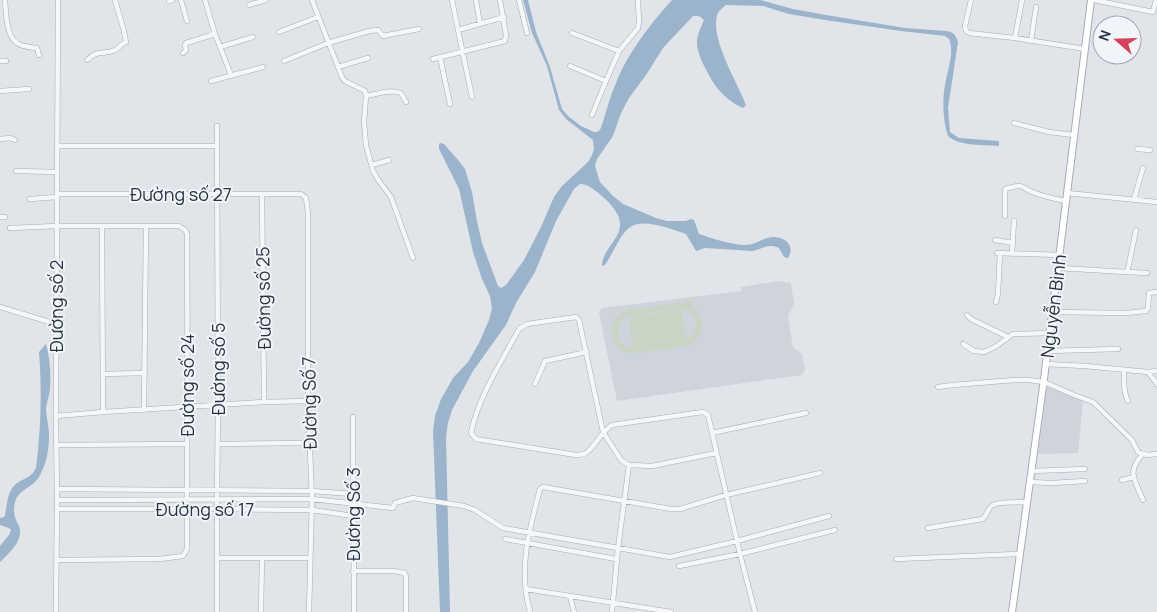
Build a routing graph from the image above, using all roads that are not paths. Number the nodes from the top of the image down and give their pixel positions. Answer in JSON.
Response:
{"nodes":[{"id":1,"x":5,"y":0,"type":"edge"},
{"id":2,"x":58,"y":0,"type":"edge"},
{"id":3,"x":115,"y":0,"type":"edge"},
{"id":4,"x":181,"y":0,"type":"edge"},
{"id":5,"x":205,"y":0,"type":"edge"},
{"id":6,"x":266,"y":0,"type":"edge"},
{"id":7,"x":312,"y":0,"type":"edge"},
{"id":8,"x":452,"y":0,"type":"edge"},
{"id":9,"x":476,"y":0,"type":"edge"},
{"id":10,"x":500,"y":0,"type":"edge"},
{"id":11,"x":519,"y":0,"type":"edge"},
{"id":12,"x":638,"y":0,"type":"edge"},
{"id":13,"x":971,"y":0,"type":"edge"},
{"id":14,"x":1022,"y":0,"type":"edge"},
{"id":15,"x":1092,"y":0,"type":"edge"},
{"id":16,"x":1156,"y":0,"type":"edge"},
{"id":17,"x":249,"y":5,"type":"dead end"},
{"id":18,"x":1036,"y":7,"type":"dead end"},
{"id":19,"x":1155,"y":12,"type":"edge"},
{"id":20,"x":318,"y":17,"type":"junction"},
{"id":21,"x":504,"y":17,"type":"junction"},
{"id":22,"x":187,"y":21,"type":"dead end"},
{"id":23,"x":480,"y":24,"type":"junction"},
{"id":24,"x":419,"y":29,"type":"dead end"},
{"id":25,"x":458,"y":30,"type":"junction"},
{"id":26,"x":279,"y":32,"type":"dead end"},
{"id":27,"x":527,"y":33,"type":"dead end"},
{"id":28,"x":572,"y":33,"type":"dead end"},
{"id":29,"x":215,"y":34,"type":"junction"},
{"id":30,"x":253,"y":37,"type":"dead end"},
{"id":31,"x":1015,"y":38,"type":"junction"},
{"id":32,"x":1031,"y":41,"type":"junction"},
{"id":33,"x":328,"y":43,"type":"junction"},
{"id":34,"x":220,"y":47,"type":"junction"},
{"id":35,"x":1085,"y":49,"type":"junction"},
{"id":36,"x":464,"y":51,"type":"junction"},
{"id":37,"x":619,"y":51,"type":"junction"},
{"id":38,"x":183,"y":53,"type":"dead end"},
{"id":39,"x":39,"y":55,"type":"dead end"},
{"id":40,"x":440,"y":57,"type":"junction"},
{"id":41,"x":368,"y":58,"type":"dead end"},
{"id":42,"x":433,"y":58,"type":"dead end"},
{"id":43,"x":87,"y":60,"type":"dead end"},
{"id":44,"x":0,"y":61,"type":"edge"},
{"id":45,"x":6,"y":61,"type":"dead end"},
{"id":46,"x":284,"y":61,"type":"dead end"},
{"id":47,"x":570,"y":66,"type":"dead end"},
{"id":48,"x":263,"y":67,"type":"dead end"},
{"id":49,"x":338,"y":67,"type":"junction"},
{"id":50,"x":231,"y":75,"type":"junction"},
{"id":51,"x":212,"y":81,"type":"dead end"},
{"id":52,"x":606,"y":81,"type":"junction"},
{"id":53,"x":28,"y":89,"type":"dead end"},
{"id":54,"x":0,"y":90,"type":"edge"},
{"id":55,"x":366,"y":96,"type":"junction"},
{"id":56,"x":472,"y":97,"type":"dead end"},
{"id":57,"x":406,"y":102,"type":"dead end"},
{"id":58,"x":450,"y":104,"type":"dead end"},
{"id":59,"x":592,"y":115,"type":"dead end"},
{"id":60,"x":1014,"y":123,"type":"dead end"},
{"id":61,"x":217,"y":126,"type":"dead end"},
{"id":62,"x":1074,"y":135,"type":"junction"},
{"id":63,"x":0,"y":139,"type":"edge"},
{"id":64,"x":15,"y":140,"type":"dead end"},
{"id":65,"x":57,"y":146,"type":"junction"},
{"id":66,"x":217,"y":146,"type":"junction"},
{"id":67,"x":1137,"y":148,"type":"dead end"},
{"id":68,"x":1150,"y":150,"type":"dead end"},
{"id":69,"x":389,"y":160,"type":"dead end"},
{"id":70,"x":372,"y":165,"type":"junction"},
{"id":71,"x":1142,"y":168,"type":"dead end"},
{"id":72,"x":16,"y":171,"type":"dead end"},
{"id":73,"x":57,"y":172,"type":"junction"},
{"id":74,"x":1067,"y":193,"type":"junction"},
{"id":75,"x":218,"y":194,"type":"junction"},
{"id":76,"x":262,"y":194,"type":"junction"},
{"id":77,"x":57,"y":196,"type":"junction"},
{"id":78,"x":304,"y":196,"type":"joint"},
{"id":79,"x":30,"y":199,"type":"dead end"},
{"id":80,"x":1134,"y":199,"type":"junction"},
{"id":81,"x":1066,"y":201,"type":"junction"},
{"id":82,"x":1157,"y":202,"type":"edge"},
{"id":83,"x":1005,"y":216,"type":"dead end"},
{"id":84,"x":1014,"y":221,"type":"dead end"},
{"id":85,"x":56,"y":226,"type":"junction"},
{"id":86,"x":102,"y":226,"type":"junction"},
{"id":87,"x":146,"y":226,"type":"junction"},
{"id":88,"x":10,"y":228,"type":"dead end"},
{"id":89,"x":1136,"y":230,"type":"dead end"},
{"id":90,"x":995,"y":240,"type":"dead end"},
{"id":91,"x":1012,"y":243,"type":"junction"},
{"id":92,"x":1012,"y":253,"type":"junction"},
{"id":93,"x":1059,"y":255,"type":"junction"},
{"id":94,"x":413,"y":258,"type":"dead end"},
{"id":95,"x":1058,"y":268,"type":"junction"},
{"id":96,"x":1126,"y":272,"type":"junction"},
{"id":97,"x":1147,"y":274,"type":"dead end"},
{"id":98,"x":1157,"y":292,"type":"edge"},
{"id":99,"x":996,"y":302,"type":"dead end"},
{"id":100,"x":0,"y":307,"type":"edge"},
{"id":101,"x":1052,"y":312,"type":"junction"},
{"id":102,"x":967,"y":315,"type":"dead end"},
{"id":103,"x":56,"y":324,"type":"junction"},
{"id":104,"x":1050,"y":333,"type":"junction"},
{"id":105,"x":1008,"y":337,"type":"junction"},
{"id":106,"x":963,"y":344,"type":"dead end"},
{"id":107,"x":1118,"y":349,"type":"dead end"},
{"id":108,"x":1048,"y":351,"type":"junction"},
{"id":109,"x":587,"y":352,"type":"junction"},
{"id":110,"x":1046,"y":364,"type":"junction"},
{"id":111,"x":1124,"y":370,"type":"junction"},
{"id":112,"x":1157,"y":371,"type":"edge"},
{"id":113,"x":1148,"y":372,"type":"junction"},
{"id":114,"x":145,"y":373,"type":"junction"},
{"id":115,"x":103,"y":374,"type":"junction"},
{"id":116,"x":1044,"y":382,"type":"junction"},
{"id":117,"x":535,"y":384,"type":"dead end"},
{"id":118,"x":1157,"y":384,"type":"edge"},
{"id":119,"x":938,"y":387,"type":"dead end"},
{"id":120,"x":308,"y":401,"type":"junction"},
{"id":121,"x":1128,"y":401,"type":"dead end"},
{"id":122,"x":264,"y":402,"type":"junction"},
{"id":123,"x":216,"y":406,"type":"junction"},
{"id":124,"x":188,"y":408,"type":"junction"},
{"id":125,"x":144,"y":410,"type":"junction"},
{"id":126,"x":103,"y":412,"type":"junction"},
{"id":127,"x":806,"y":413,"type":"dead end"},
{"id":128,"x":56,"y":416,"type":"junction"},
{"id":129,"x":353,"y":417,"type":"dead end"},
{"id":130,"x":602,"y":432,"type":"junction"},
{"id":131,"x":712,"y":433,"type":"junction"},
{"id":132,"x":310,"y":443,"type":"junction"},
{"id":133,"x":187,"y":444,"type":"junction"},
{"id":134,"x":218,"y":444,"type":"junction"},
{"id":135,"x":56,"y":445,"type":"junction"},
{"id":136,"x":716,"y":453,"type":"junction"},
{"id":137,"x":1143,"y":454,"type":"junction"},
{"id":138,"x":1157,"y":454,"type":"edge"},
{"id":139,"x":629,"y":466,"type":"junction"},
{"id":140,"x":1084,"y":469,"type":"dead end"},
{"id":141,"x":1031,"y":471,"type":"junction"},
{"id":142,"x":820,"y":473,"type":"dead end"},
{"id":143,"x":1134,"y":477,"type":"junction"},
{"id":144,"x":1122,"y":480,"type":"dead end"},
{"id":145,"x":1085,"y":481,"type":"dead end"},
{"id":146,"x":1030,"y":482,"type":"junction"},
{"id":147,"x":57,"y":489,"type":"junction"},
{"id":148,"x":186,"y":491,"type":"junction"},
{"id":149,"x":217,"y":491,"type":"junction"},
{"id":150,"x":312,"y":491,"type":"junction"},
{"id":151,"x":353,"y":494,"type":"junction"},
{"id":152,"x":726,"y":495,"type":"junction"},
{"id":153,"x":217,"y":499,"type":"junction"},
{"id":154,"x":312,"y":499,"type":"junction"},
{"id":155,"x":57,"y":500,"type":"junction"},
{"id":156,"x":186,"y":500,"type":"junction"},
{"id":157,"x":624,"y":500,"type":"junction"},
{"id":158,"x":1143,"y":500,"type":"dead end"},
{"id":159,"x":1027,"y":502,"type":"junction"},
{"id":160,"x":353,"y":504,"type":"junction"},
{"id":161,"x":57,"y":509,"type":"junction"},
{"id":162,"x":187,"y":509,"type":"junction"},
{"id":163,"x":214,"y":509,"type":"junction"},
{"id":164,"x":312,"y":510,"type":"junction"},
{"id":165,"x":353,"y":516,"type":"junction"},
{"id":166,"x":829,"y":516,"type":"dead end"},
{"id":167,"x":928,"y":528,"type":"dead end"},
{"id":168,"x":834,"y":530,"type":"dead end"},
{"id":169,"x":528,"y":533,"type":"junction"},
{"id":170,"x":505,"y":539,"type":"dead end"},
{"id":171,"x":737,"y":541,"type":"junction"},
{"id":172,"x":526,"y":543,"type":"junction"},
{"id":173,"x":618,"y":548,"type":"junction"},
{"id":174,"x":740,"y":554,"type":"junction"},
{"id":175,"x":1020,"y":554,"type":"junction"},
{"id":176,"x":217,"y":558,"type":"junction"},
{"id":177,"x":262,"y":558,"type":"junction"},
{"id":178,"x":310,"y":558,"type":"junction"},
{"id":179,"x":616,"y":559,"type":"junction"},
{"id":180,"x":896,"y":559,"type":"dead end"},
{"id":181,"x":57,"y":560,"type":"junction"},
{"id":182,"x":679,"y":566,"type":"dead end"},
{"id":183,"x":354,"y":571,"type":"junction"},
{"id":184,"x":526,"y":589,"type":"junction"},
{"id":185,"x":570,"y":596,"type":"junction"},
{"id":186,"x":613,"y":602,"type":"junction"},
{"id":187,"x":654,"y":611,"type":"edge"},
{"id":188,"x":56,"y":612,"type":"edge"},
{"id":189,"x":217,"y":612,"type":"edge"},
{"id":190,"x":261,"y":612,"type":"edge"},
{"id":191,"x":309,"y":612,"type":"edge"},
{"id":192,"x":354,"y":612,"type":"edge"},
{"id":193,"x":406,"y":612,"type":"edge"},
{"id":194,"x":530,"y":612,"type":"edge"},
{"id":195,"x":574,"y":612,"type":"edge"},
{"id":196,"x":612,"y":612,"type":"edge"},
{"id":197,"x":671,"y":612,"type":"edge"},
{"id":198,"x":755,"y":612,"type":"edge"},
{"id":199,"x":1012,"y":612,"type":"edge"}],
"edges":[{"from":1,"to":39,"type":"street"},
{"from":2,"to":65,"type":"street","name":"Đường số 2"},
{"from":3,"to":43,"type":"street"},
{"from":4,"to":22,"type":"street"},
{"from":5,"to":29,"type":"street"},
{"from":6,"to":17,"type":"street"},
{"from":7,"to":20,"type":"street"},
{"from":8,"to":25,"type":"street"},
{"from":9,"to":23,"type":"street"},
{"from":10,"to":21,"type":"street"},
{"from":11,"to":27,"type":"street"},
{"from":12,"to":37,"type":"street"},
{"from":13,"to":31,"type":"street"},
{"from":14,"to":31,"type":"street"},
{"from":15,"to":19,"type":"street"},
{"from":15,"to":35,"type":"main road","name":"Nguyễn Bình"},
{"from":16,"to":19,"type":"street"},
{"from":18,"to":32,"type":"street"},
{"from":20,"to":26,"type":"street"},
{"from":20,"to":33,"type":"street"},
{"from":21,"to":23,"type":"street"},
{"from":21,"to":36,"type":"street"},
{"from":23,"to":25,"type":"street"},
{"from":24,"to":33,"type":"street"},
{"from":25,"to":36,"type":"street"},
{"from":28,"to":37,"type":"street"},
{"from":29,"to":34,"type":"street"},
{"from":29,"to":38,"type":"street"},
{"from":30,"to":34,"type":"street"},
{"from":31,"to":32,"type":"street"},
{"from":32,"to":35,"type":"street"},
{"from":33,"to":46,"type":"street"},
{"from":33,"to":49,"type":"street"},
{"from":34,"to":50,"type":"street"},
{"from":35,"to":62,"type":"main road","name":"Nguyễn Bình"},
{"from":36,"to":40,"type":"street"},
{"from":36,"to":56,"type":"street"},
{"from":37,"to":52,"type":"street"},
{"from":40,"to":42,"type":"street"},
{"from":40,"to":58,"type":"street"},
{"from":41,"to":49,"type":"street"},
{"from":44,"to":45,"type":"street"},
{"from":47,"to":52,"type":"street"},
{"from":48,"to":50,"type":"street"},
{"from":49,"to":55,"type":"street"},
{"from":50,"to":51,"type":"street"},
{"from":52,"to":59,"type":"street"},
{"from":53,"to":54,"type":"street"},
{"from":55,"to":57,"type":"street"},
{"from":55,"to":70,"type":"street"},
{"from":60,"to":62,"type":"street"},
{"from":61,"to":66,"type":"street","name":"Đường số 5"},
{"from":62,"to":74,"type":"main road","name":"Nguyễn Bình"},
{"from":63,"to":64,"type":"street"},
{"from":65,"to":66,"type":"street"},
{"from":65,"to":73,"type":"street","name":"Đường số 2"},
{"from":66,"to":75,"type":"street","name":"Đường số 5"},
{"from":67,"to":68,"type":"street"},
{"from":69,"to":70,"type":"street"},
{"from":70,"to":94,"type":"street"},
{"from":71,"to":80,"type":"street"},
{"from":72,"to":73,"type":"street"},
{"from":73,"to":77,"type":"street","name":"Đường số 2"},
{"from":74,"to":80,"type":"street"},
{"from":74,"to":81,"type":"main road","name":"Nguyễn Bình"},
{"from":75,"to":76,"type":"street","name":"Đường số 27"},
{"from":75,"to":77,"type":"street","name":"Đường số 27"},
{"from":75,"to":123,"type":"street","name":"Đường số 5"},
{"from":76,"to":78,"type":"street","name":"Đường số 27"},
{"from":76,"to":122,"type":"street","name":"Đường số 25"},
{"from":77,"to":79,"type":"street","name":"Đường số 27"},
{"from":77,"to":85,"type":"street","name":"Đường số 2"},
{"from":78,"to":120,"type":"street","name":"Đường Số 7"},
{"from":80,"to":82,"type":"street"},
{"from":81,"to":83,"type":"street"},
{"from":81,"to":93,"type":"main road","name":"Nguyễn Bình"},
{"from":84,"to":91,"type":"street"},
{"from":85,"to":86,"type":"street"},
{"from":85,"to":88,"type":"street"},
{"from":85,"to":103,"type":"street","name":"Đường số 2"},
{"from":86,"to":87,"type":"street"},
{"from":86,"to":115,"type":"street"},
{"from":87,"to":114,"type":"street"},
{"from":87,"to":124,"type":"street","name":"Đường số 24"},
{"from":89,"to":96,"type":"street"},
{"from":90,"to":91,"type":"street"},
{"from":91,"to":92,"type":"street"},
{"from":92,"to":93,"type":"street"},
{"from":92,"to":99,"type":"street"},
{"from":93,"to":95,"type":"main road","name":"Nguyễn Bình"},
{"from":95,"to":96,"type":"street"},
{"from":95,"to":101,"type":"main road","name":"Nguyễn Bình"},
{"from":96,"to":97,"type":"street"},
{"from":98,"to":101,"type":"street"},
{"from":100,"to":103,"type":"street"},
{"from":101,"to":104,"type":"main road","name":"Nguyễn Bình"},
{"from":102,"to":105,"type":"street"},
{"from":103,"to":128,"type":"street","name":"Đường số 2"},
{"from":104,"to":105,"type":"street"},
{"from":104,"to":108,"type":"main road","name":"Nguyễn Bình"},
{"from":105,"to":106,"type":"street"},
{"from":107,"to":108,"type":"street"},
{"from":108,"to":110,"type":"main road","name":"Nguyễn Bình"},
{"from":109,"to":117,"type":"street"},
{"from":109,"to":130,"type":"street"},
{"from":109,"to":130,"type":"street"},
{"from":110,"to":111,"type":"street"},
{"from":110,"to":116,"type":"main road","name":"Nguyễn Bình"},
{"from":111,"to":113,"type":"street"},
{"from":111,"to":121,"type":"street"},
{"from":112,"to":113,"type":"street"},
{"from":113,"to":118,"type":"street"},
{"from":114,"to":115,"type":"street"},
{"from":114,"to":125,"type":"street"},
{"from":115,"to":126,"type":"street"},
{"from":116,"to":119,"type":"street"},
{"from":116,"to":137,"type":"street"},
{"from":116,"to":141,"type":"main road","name":"Nguyễn Bình"},
{"from":120,"to":122,"type":"street"},
{"from":120,"to":132,"type":"street","name":"Đường Số 7"},
{"from":122,"to":123,"type":"street"},
{"from":123,"to":124,"type":"street"},
{"from":123,"to":134,"type":"street","name":"Đường số 5"},
{"from":124,"to":125,"type":"street"},
{"from":124,"to":133,"type":"street","name":"Đường số 24"},
{"from":125,"to":126,"type":"street"},
{"from":126,"to":128,"type":"street"},
{"from":127,"to":131,"type":"street"},
{"from":128,"to":135,"type":"street","name":"Đường số 2"},
{"from":129,"to":151,"type":"street","name":"Đường Số 3"},
{"from":130,"to":131,"type":"street"},
{"from":130,"to":139,"type":"street"},
{"from":131,"to":136,"type":"street"},
{"from":132,"to":134,"type":"street"},
{"from":132,"to":150,"type":"street","name":"Đường Số 7"},
{"from":133,"to":135,"type":"street"},
{"from":133,"to":148,"type":"street","name":"Đường số 24"},
{"from":134,"to":149,"type":"street","name":"Đường số 5"},
{"from":135,"to":147,"type":"street","name":"Đường số 2"},
{"from":136,"to":139,"type":"street"},
{"from":136,"to":152,"type":"street"},
{"from":137,"to":138,"type":"street"},
{"from":137,"to":143,"type":"street"},
{"from":139,"to":157,"type":"street"},
{"from":140,"to":141,"type":"street"},
{"from":141,"to":146,"type":"main road","name":"Nguyễn Bình"},
{"from":142,"to":152,"type":"street"},
{"from":143,"to":144,"type":"street"},
{"from":143,"to":158,"type":"street"},
{"from":145,"to":146,"type":"street"},
{"from":146,"to":159,"type":"main road","name":"Nguyễn Bình"},
{"from":147,"to":148,"type":"street"},
{"from":147,"to":155,"type":"street","name":"Đường số 2"},
{"from":148,"to":149,"type":"street"},
{"from":148,"to":156,"type":"street","name":"Đường số 24"},
{"from":149,"to":150,"type":"street"},
{"from":149,"to":153,"type":"street","name":"Đường số 5"},
{"from":150,"to":151,"type":"street"},
{"from":150,"to":154,"type":"street","name":"Đường Số 7"},
{"from":151,"to":160,"type":"street","name":"Đường Số 3"},
{"from":152,"to":157,"type":"street"},
{"from":152,"to":171,"type":"street"},
{"from":153,"to":154,"type":"street","name":"Đường số 17"},
{"from":153,"to":156,"type":"street","name":"Đường số 17"},
{"from":153,"to":163,"type":"street","name":"Đường số 5"},
{"from":154,"to":160,"type":"street","name":"Đường số 17"},
{"from":154,"to":164,"type":"street","name":"Đường Số 7"},
{"from":155,"to":156,"type":"street","name":"Đường số 17"},
{"from":155,"to":161,"type":"street","name":"Đường số 2"},
{"from":156,"to":162,"type":"street","name":"Đường số 24"},
{"from":157,"to":169,"type":"street"},
{"from":157,"to":173,"type":"street"},
{"from":159,"to":167,"type":"street"},
{"from":159,"to":175,"type":"main road","name":"Nguyễn Bình"},
{"from":160,"to":165,"type":"street","name":"Đường Số 3"},
{"from":160,"to":169,"type":"street"},
{"from":161,"to":162,"type":"street","name":"Đường số 17"},
{"from":161,"to":181,"type":"street","name":"Đường số 2"},
{"from":162,"to":163,"type":"street","name":"Đường số 17"},
{"from":162,"to":181,"type":"street","name":"Đường số 24"},
{"from":163,"to":164,"type":"street","name":"Đường số 17"},
{"from":163,"to":176,"type":"street","name":"Đường số 5"},
{"from":164,"to":165,"type":"street","name":"Đường số 17"},
{"from":164,"to":178,"type":"street","name":"Đường Số 7"},
{"from":165,"to":183,"type":"street","name":"Đường Số 3"},
{"from":166,"to":171,"type":"street"},
{"from":168,"to":174,"type":"street"},
{"from":169,"to":172,"type":"street"},
{"from":169,"to":173,"type":"street"},
{"from":170,"to":172,"type":"street"},
{"from":171,"to":173,"type":"street"},
{"from":171,"to":174,"type":"street"},
{"from":172,"to":179,"type":"street"},
{"from":172,"to":184,"type":"street"},
{"from":173,"to":179,"type":"street"},
{"from":174,"to":182,"type":"street"},
{"from":174,"to":198,"type":"street"},
{"from":175,"to":180,"type":"street"},
{"from":175,"to":199,"type":"main road","name":"Nguyễn Bình"},
{"from":176,"to":177,"type":"street"},
{"from":176,"to":189,"type":"street","name":"Đường số 5"},
{"from":177,"to":178,"type":"street"},
{"from":177,"to":190,"type":"street"},
{"from":178,"to":191,"type":"street","name":"Đường Số 7"},
{"from":179,"to":186,"type":"street"},
{"from":181,"to":188,"type":"street","name":"Đường số 2"},
{"from":183,"to":192,"type":"street","name":"Đường Số 3"},
{"from":183,"to":193,"type":"street"},
{"from":184,"to":185,"type":"street"},
{"from":184,"to":194,"type":"street"},
{"from":185,"to":186,"type":"street"},
{"from":185,"to":195,"type":"street"},
{"from":186,"to":187,"type":"street"},
{"from":186,"to":196,"type":"street"},
{"from":187,"to":197,"type":"street"}]}
